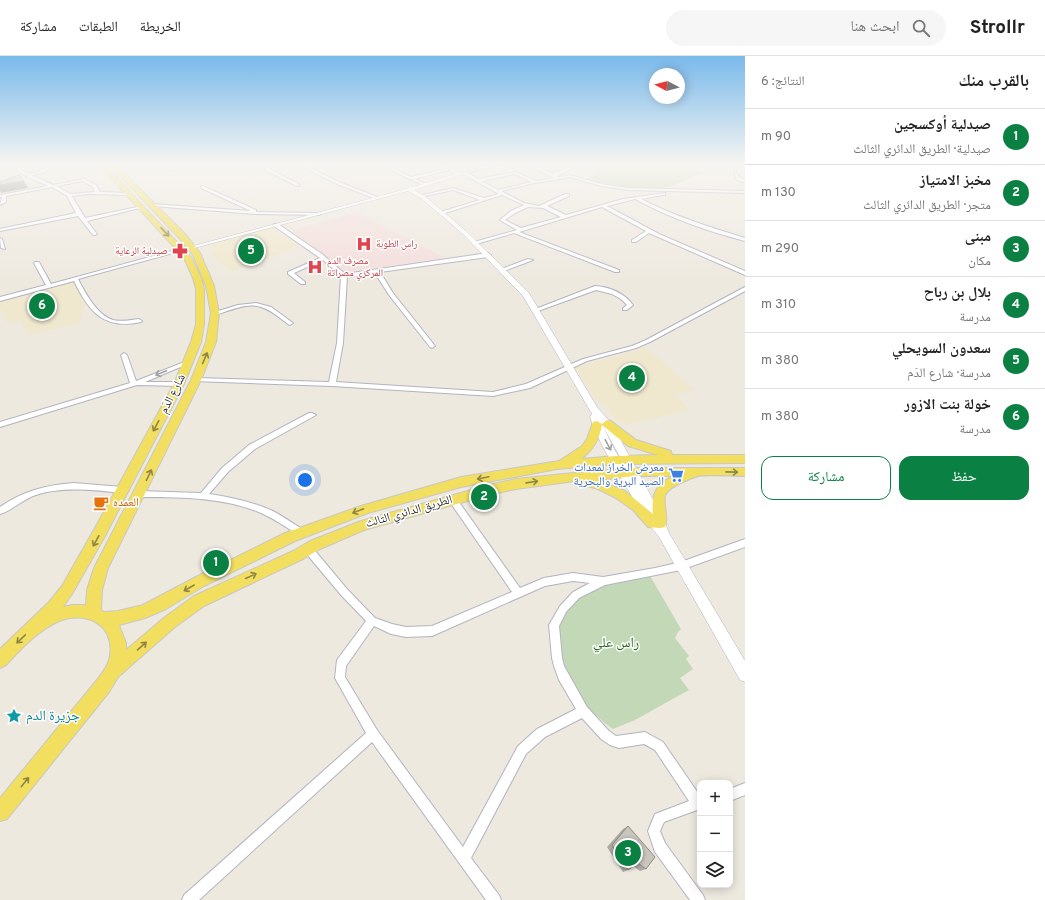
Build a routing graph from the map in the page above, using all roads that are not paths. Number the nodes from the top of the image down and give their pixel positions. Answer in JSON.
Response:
{"nodes":[{"id":1,"x":73,"y":202,"type":"edge"},
{"id":2,"x":142,"y":202,"type":"edge"},
{"id":3,"x":144,"y":202,"type":"edge"},
{"id":4,"x":236,"y":202,"type":"edge"},
{"id":5,"x":362,"y":202,"type":"edge"},
{"id":6,"x":428,"y":202,"type":"edge"},
{"id":7,"x":477,"y":202,"type":"edge"},
{"id":8,"x":521,"y":202,"type":"edge"},
{"id":9,"x":551,"y":202,"type":"edge"},
{"id":10,"x":618,"y":202,"type":"edge"},
{"id":11,"x":645,"y":202,"type":"edge"},
{"id":12,"x":147,"y":206,"type":"junction"},
{"id":13,"x":529,"y":206,"type":"junction"},
{"id":14,"x":543,"y":206,"type":"junction"},
{"id":15,"x":603,"y":206,"type":"junction"},
{"id":16,"x":257,"y":212,"type":"junction"},
{"id":17,"x":442,"y":213,"type":"junction"},
{"id":18,"x":79,"y":214,"type":"junction"},
{"id":19,"x":319,"y":214,"type":"junction"},
{"id":20,"x":564,"y":216,"type":"junction"},
{"id":21,"x":84,"y":220,"type":"junction"},
{"id":22,"x":276,"y":225,"type":"junction"},
{"id":23,"x":0,"y":230,"type":"edge"},
{"id":24,"x":522,"y":230,"type":"junction"},
{"id":25,"x":649,"y":231,"type":"junction"},
{"id":26,"x":515,"y":232,"type":"junction"},
{"id":27,"x":95,"y":234,"type":"dead end"},
{"id":28,"x":0,"y":239,"type":"edge"},
{"id":29,"x":634,"y":240,"type":"dead end"},
{"id":30,"x":745,"y":240,"type":"edge"},
{"id":31,"x":476,"y":243,"type":"junction"},
{"id":32,"x":3,"y":248,"type":"dead end"},
{"id":33,"x":186,"y":249,"type":"junction"},
{"id":34,"x":488,"y":256,"type":"junction"},
{"id":35,"x":324,"y":258,"type":"junction"},
{"id":36,"x":530,"y":260,"type":"dead end"},
{"id":37,"x":37,"y":263,"type":"dead end"},
{"id":38,"x":502,"y":270,"type":"junction"},
{"id":39,"x":616,"y":271,"type":"dead end"},
{"id":40,"x":377,"y":272,"type":"junction"},
{"id":41,"x":745,"y":272,"type":"edge"},
{"id":42,"x":344,"y":276,"type":"junction"},
{"id":43,"x":75,"y":278,"type":"junction"},
{"id":44,"x":303,"y":283,"type":"dead end"},
{"id":45,"x":49,"y":285,"type":"junction"},
{"id":46,"x":745,"y":289,"type":"edge"},
{"id":47,"x":0,"y":298,"type":"edge"},
{"id":48,"x":625,"y":309,"type":"dead end"},
{"id":49,"x":536,"y":310,"type":"junction"},
{"id":50,"x":215,"y":313,"type":"junction"},
{"id":51,"x":139,"y":321,"type":"dead end"},
{"id":52,"x":290,"y":323,"type":"dead end"},
{"id":53,"x":432,"y":346,"type":"dead end"},
{"id":54,"x":124,"y":355,"type":"dead end"},
{"id":55,"x":189,"y":362,"type":"junction"},
{"id":56,"x":569,"y":368,"type":"junction"},
{"id":57,"x":196,"y":380,"type":"junction"},
{"id":58,"x":134,"y":384,"type":"junction"},
{"id":59,"x":179,"y":384,"type":"junction"},
{"id":60,"x":332,"y":384,"type":"junction"},
{"id":61,"x":312,"y":415,"type":"dead end"},
{"id":62,"x":0,"y":425,"type":"edge"},
{"id":63,"x":602,"y":425,"type":"junction"},
{"id":64,"x":698,"y":458,"type":"junction"},
{"id":65,"x":621,"y":459,"type":"junction"},
{"id":66,"x":745,"y":459,"type":"edge"},
{"id":67,"x":557,"y":465,"type":"junction"},
{"id":68,"x":509,"y":472,"type":"junction"},
{"id":69,"x":629,"y":472,"type":"junction"},
{"id":70,"x":704,"y":472,"type":"junction"},
{"id":71,"x":745,"y":472,"type":"edge"},
{"id":72,"x":563,"y":478,"type":"junction"},
{"id":73,"x":516,"y":484,"type":"junction"},
{"id":74,"x":122,"y":490,"type":"junction"},
{"id":75,"x":139,"y":494,"type":"junction"},
{"id":76,"x":203,"y":496,"type":"junction"},
{"id":77,"x":453,"y":500,"type":"junction"},
{"id":78,"x":0,"y":511,"type":"edge"},
{"id":79,"x":659,"y":527,"type":"junction"},
{"id":80,"x":302,"y":534,"type":"junction"},
{"id":81,"x":745,"y":543,"type":"edge"},
{"id":82,"x":308,"y":549,"type":"junction"},
{"id":83,"x":681,"y":566,"type":"junction"},
{"id":84,"x":602,"y":581,"type":"junction"},
{"id":85,"x":518,"y":593,"type":"junction"},
{"id":86,"x":99,"y":615,"type":"junction"},
{"id":87,"x":372,"y":621,"type":"junction"},
{"id":88,"x":34,"y":627,"type":"junction"},
{"id":89,"x":0,"y":660,"type":"edge"},
{"id":90,"x":113,"y":671,"type":"junction"},
{"id":91,"x":745,"y":675,"type":"edge"},
{"id":92,"x":583,"y":711,"type":"junction"},
{"id":93,"x":374,"y":734,"type":"junction"},
{"id":94,"x":745,"y":789,"type":"edge"},
{"id":95,"x":733,"y":794,"type":"edge"},
{"id":96,"x":697,"y":801,"type":"edge"},
{"id":97,"x":697,"y":804,"type":"edge"},
{"id":98,"x":0,"y":812,"type":"edge"},
{"id":99,"x":464,"y":858,"type":"junction"},
{"id":100,"x":490,"y":898,"type":"edge"},
{"id":101,"x":189,"y":900,"type":"edge"},
{"id":102,"x":698,"y":900,"type":"edge"}],
"edges":[{"from":1,"to":18,"type":"street"},
{"from":2,"to":12,"type":"main road","name":"شارع الدَم"},
{"from":3,"to":12,"type":"main road","name":"شارع الدَم"},
{"from":4,"to":16,"type":"street"},
{"from":5,"to":19,"type":"street"},
{"from":6,"to":17,"type":"street"},
{"from":7,"to":17,"type":"street"},
{"from":8,"to":13,"type":"street"},
{"from":9,"to":14,"type":"street"},
{"from":10,"to":15,"type":"street"},
{"from":11,"to":30,"type":"street"},
{"from":12,"to":16,"type":"street"},
{"from":12,"to":21,"type":"street"},
{"from":12,"to":33,"type":"main road","name":"شارع الدَم"},
{"from":13,"to":14,"type":"street"},
{"from":13,"to":24,"type":"street"},
{"from":14,"to":20,"type":"street"},
{"from":15,"to":20,"type":"street"},
{"from":15,"to":25,"type":"street"},
{"from":16,"to":19,"type":"street"},
{"from":17,"to":31,"type":"street"},
{"from":18,"to":21,"type":"street"},
{"from":18,"to":23,"type":"street"},
{"from":19,"to":22,"type":"street"},
{"from":20,"to":24,"type":"street"},
{"from":21,"to":27,"type":"street"},
{"from":22,"to":33,"type":"street"},
{"from":22,"to":35,"type":"street"},
{"from":24,"to":26,"type":"street"},
{"from":25,"to":29,"type":"street"},
{"from":25,"to":41,"type":"street"},
{"from":26,"to":31,"type":"street"},
{"from":26,"to":39,"type":"street"},
{"from":28,"to":32,"type":"street"},
{"from":31,"to":34,"type":"street"},
{"from":33,"to":43,"type":"street"},
{"from":33,"to":50,"type":"main road","name":"شارع الدَم"},
{"from":33,"to":55,"type":"main road","name":"شارع الدَم"},
{"from":34,"to":38,"type":"street"},
{"from":34,"to":40,"type":"street"},
{"from":35,"to":42,"type":"street"},
{"from":35,"to":44,"type":"street"},
{"from":36,"to":38,"type":"street"},
{"from":37,"to":45,"type":"street"},
{"from":38,"to":49,"type":"street"},
{"from":40,"to":42,"type":"street"},
{"from":40,"to":53,"type":"street"},
{"from":42,"to":60,"type":"street"},
{"from":43,"to":45,"type":"street"},
{"from":43,"to":51,"type":"street"},
{"from":45,"to":47,"type":"street"},
{"from":46,"to":56,"type":"street"},
{"from":48,"to":49,"type":"street"},
{"from":49,"to":56,"type":"street"},
{"from":50,"to":52,"type":"street"},
{"from":57,"to":50,"type":"main road","name":"شارع الدَم","one_way":true},
{"from":54,"to":58,"type":"street"},
{"from":55,"to":58,"type":"street","one_way":true},
{"from":55,"to":59,"type":"main road","name":"شارع الدَم"},
{"from":56,"to":60,"type":"street"},
{"from":56,"to":63,"type":"street"},
{"from":57,"to":60,"type":"street"},
{"from":75,"to":57,"type":"main road","name":"شارع الدَم","one_way":true},
{"from":58,"to":59,"type":"street"},
{"from":58,"to":62,"type":"street"},
{"from":59,"to":74,"type":"main road","name":"شارع الدَم","one_way":true},
{"from":61,"to":76,"type":"street"},
{"from":63,"to":64,"type":"main road"},
{"from":63,"to":65,"type":"street"},
{"from":63,"to":67,"type":"main road"},
{"from":64,"to":65,"type":"main road","name":"الطريق الدائري الثالث"},
{"from":64,"to":66,"type":"main road","name":"الطريق الدائري الثالث"},
{"from":65,"to":67,"type":"main road","name":"الطريق الدائري الثالث"},
{"from":65,"to":69,"type":"street"},
{"from":67,"to":68,"type":"main road","name":"الطريق الدائري الثالث"},
{"from":68,"to":73,"type":"main road"},
{"from":68,"to":80,"type":"main road","name":"الطريق الدائري الثالث","one_way":true},
{"from":69,"to":70,"type":"main road","name":"الطريق الدائري الثالث"},
{"from":69,"to":72,"type":"main road","name":"الطريق الدائري الثالث"},
{"from":69,"to":79,"type":"street"},
{"from":70,"to":71,"type":"main road","name":"الطريق الدائري الثالث","one_way":true},
{"from":70,"to":79,"type":"main road"},
{"from":73,"to":72,"type":"main road","name":"الطريق الدائري الثالث","one_way":true},
{"from":72,"to":79,"type":"main road"},
{"from":73,"to":77,"type":"main road","name":"الطريق الدائري الثالث"},
{"from":74,"to":78,"type":"street"},
{"from":74,"to":88,"type":"main road","name":"شارع الدَم","one_way":true},
{"from":75,"to":76,"type":"street"},
{"from":75,"to":86,"type":"main road","name":"شارع الدَم"},
{"from":76,"to":80,"type":"street"},
{"from":77,"to":82,"type":"main road","name":"الطريق الدائري الثالث"},
{"from":77,"to":85,"type":"street"},
{"from":79,"to":83,"type":"street"},
{"from":80,"to":86,"type":"main road","name":"الطريق الدائري الثالث","one_way":true},
{"from":81,"to":83,"type":"street"},
{"from":82,"to":87,"type":"street"},
{"from":90,"to":82,"type":"main road","name":"الطريق الدائري الثالث","one_way":true},
{"from":83,"to":84,"type":"street"},
{"from":83,"to":91,"type":"street"},
{"from":84,"to":85,"type":"street"},
{"from":84,"to":92,"type":"street"},
{"from":85,"to":87,"type":"street"},
{"from":86,"to":88,"type":"main road","name":"الطريق الدائري الثالث"},
{"from":86,"to":90,"type":"main road"},
{"from":87,"to":93,"type":"street"},
{"from":88,"to":89,"type":"main road","name":"شارع الدَم","one_way":true},
{"from":98,"to":90,"type":"main road","one_way":true},
{"from":92,"to":96,"type":"street"},
{"from":92,"to":99,"type":"street"},
{"from":93,"to":99,"type":"street"},
{"from":93,"to":101,"type":"street"},
{"from":94,"to":95,"type":"street"},
{"from":97,"to":102,"type":"street"},
{"from":99,"to":100,"type":"street"}]}
